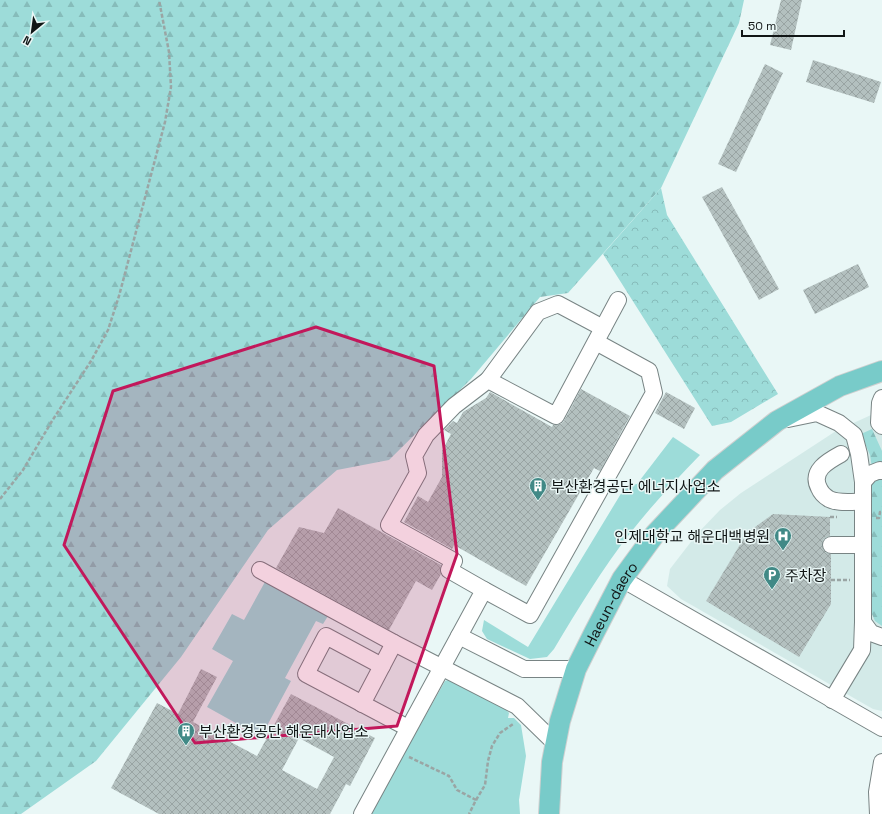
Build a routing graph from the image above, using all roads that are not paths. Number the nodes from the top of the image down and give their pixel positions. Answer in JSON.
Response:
{"nodes":[{"id":1,"x":618,"y":300,"type":"dead end"},
{"id":2,"x":599,"y":335,"type":"junction"},
{"id":3,"x":882,"y":371,"type":"edge"},
{"id":4,"x":488,"y":380,"type":"junction"},
{"id":5,"x":882,"y":398,"type":"edge"},
{"id":6,"x":777,"y":422,"type":"junction"},
{"id":7,"x":881,"y":425,"type":"edge"},
{"id":8,"x":882,"y":440,"type":"edge"},
{"id":9,"x":842,"y":454,"type":"dead end"},
{"id":10,"x":882,"y":471,"type":"edge"},
{"id":11,"x":863,"y":482,"type":"junction"},
{"id":12,"x":863,"y":502,"type":"junction"},
{"id":13,"x":830,"y":545,"type":"dead end"},
{"id":14,"x":863,"y":545,"type":"junction"},
{"id":15,"x":260,"y":570,"type":"dead end"},
{"id":16,"x":622,"y":579,"type":"junction"},
{"id":17,"x":484,"y":590,"type":"junction"},
{"id":18,"x":864,"y":622,"type":"junction"},
{"id":19,"x":459,"y":636,"type":"junction"},
{"id":20,"x":882,"y":637,"type":"edge"},
{"id":21,"x":394,"y":643,"type":"junction"},
{"id":22,"x":862,"y":650,"type":"junction"},
{"id":23,"x":382,"y":666,"type":"junction"},
{"id":24,"x":441,"y":668,"type":"junction"},
{"id":25,"x":576,"y":669,"type":"junction"},
{"id":26,"x":832,"y":700,"type":"junction"},
{"id":27,"x":362,"y":704,"type":"junction"},
{"id":28,"x":408,"y":728,"type":"junction"},
{"id":29,"x":882,"y":728,"type":"edge"},
{"id":30,"x":556,"y":744,"type":"junction"},
{"id":31,"x":882,"y":762,"type":"edge"},
{"id":32,"x":362,"y":814,"type":"edge"},
{"id":33,"x":549,"y":814,"type":"edge"},
{"id":34,"x":878,"y":814,"type":"edge"}],
"edges":[{"from":1,"to":2,"type":"street"},
{"from":2,"to":4,"type":"street"},
{"from":2,"to":4,"type":"street"},
{"from":2,"to":17,"type":"street"},
{"from":3,"to":6,"type":"main road","name":"Haeun-daero"},
{"from":4,"to":17,"type":"street"},
{"from":5,"to":7,"type":"street"},
{"from":6,"to":11,"type":"street"},
{"from":6,"to":16,"type":"main road","name":"Haeun-daero"},
{"from":7,"to":8,"type":"street"},
{"from":9,"to":12,"type":"street"},
{"from":10,"to":11,"type":"street"},
{"from":11,"to":12,"type":"street"},
{"from":12,"to":14,"type":"street"},
{"from":13,"to":14,"type":"street"},
{"from":14,"to":18,"type":"street"},
{"from":15,"to":21,"type":"street"},
{"from":16,"to":25,"type":"main road","name":"Haeun-daero"},
{"from":16,"to":26,"type":"street"},
{"from":17,"to":19,"type":"street"},
{"from":18,"to":20,"type":"street"},
{"from":18,"to":22,"type":"street"},
{"from":19,"to":24,"type":"street"},
{"from":19,"to":25,"type":"street"},
{"from":20,"to":22,"type":"street"},
{"from":21,"to":23,"type":"street"},
{"from":21,"to":24,"type":"street"},
{"from":22,"to":26,"type":"street"},
{"from":23,"to":27,"type":"street"},
{"from":23,"to":27,"type":"street"},
{"from":24,"to":28,"type":"street"},
{"from":24,"to":30,"type":"street"},
{"from":25,"to":30,"type":"main road","name":"Haeun-daero"},
{"from":26,"to":29,"type":"street"},
{"from":27,"to":28,"type":"street"},
{"from":28,"to":32,"type":"street"},
{"from":30,"to":33,"type":"main road","name":"Haeun-daero"},
{"from":31,"to":34,"type":"street"}]}
